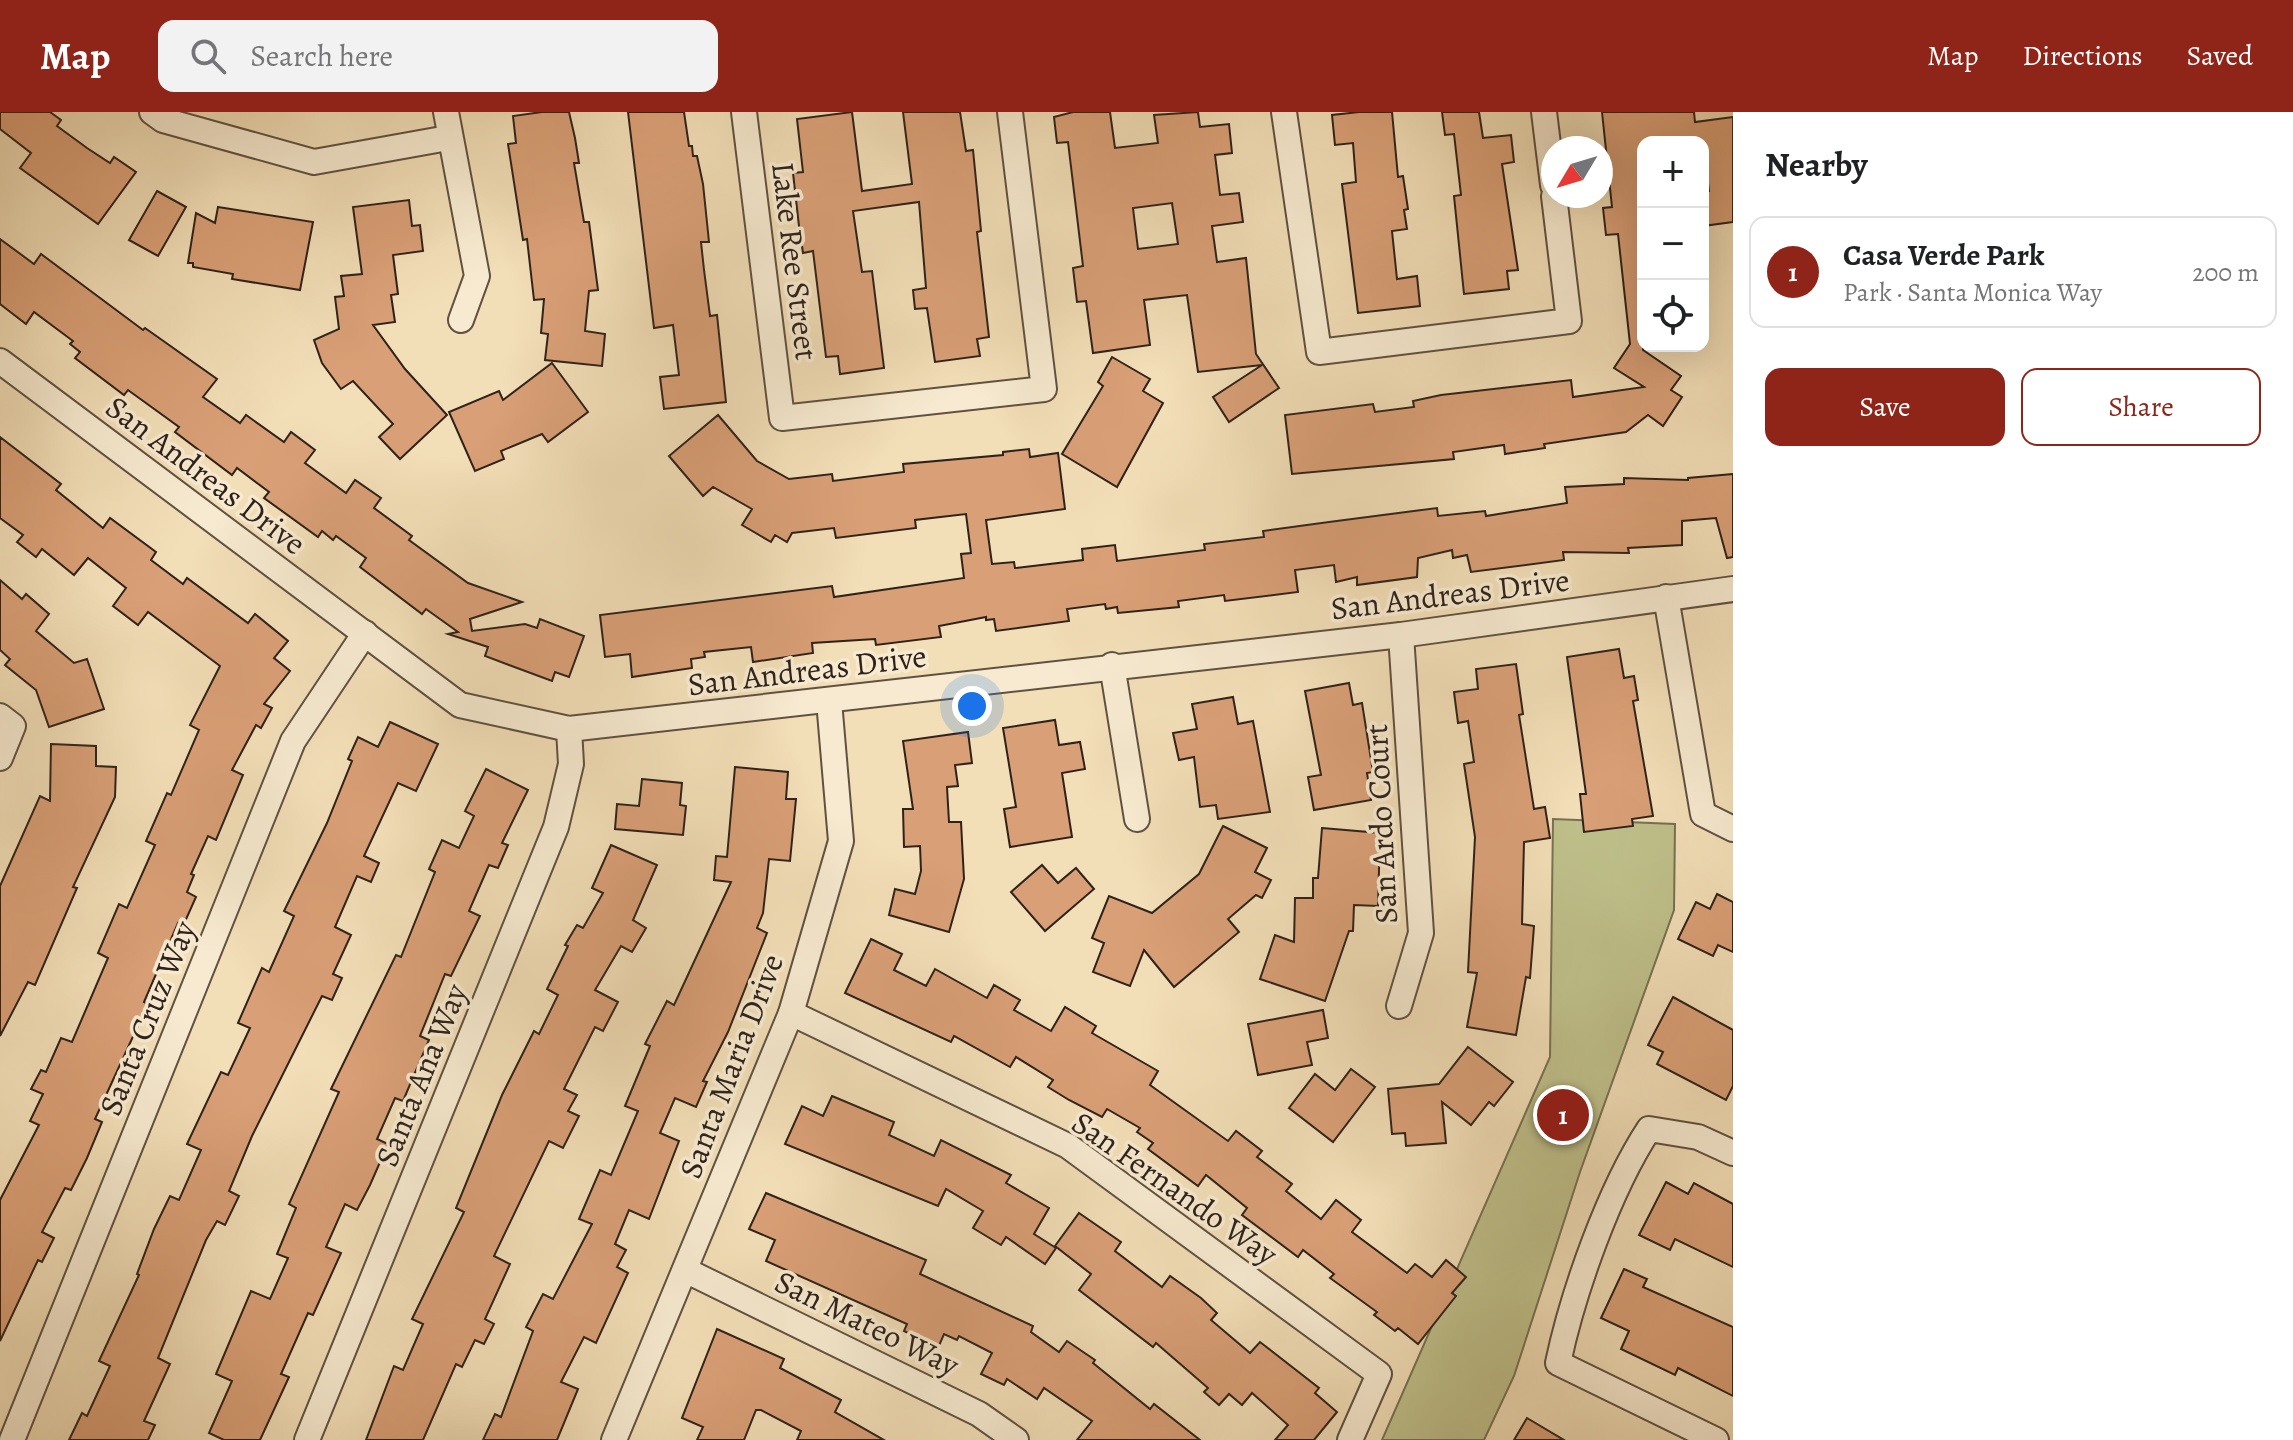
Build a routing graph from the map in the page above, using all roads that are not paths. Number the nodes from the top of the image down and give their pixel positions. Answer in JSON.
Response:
{"nodes":[{"id":1,"x":152,"y":112,"type":"edge"},
{"id":2,"x":446,"y":112,"type":"edge"},
{"id":3,"x":744,"y":112,"type":"edge"},
{"id":4,"x":1010,"y":112,"type":"edge"},
{"id":5,"x":1284,"y":112,"type":"edge"},
{"id":6,"x":1544,"y":112,"type":"edge"},
{"id":7,"x":1547,"y":136,"type":"edge"},
{"id":8,"x":448,"y":138,"type":"junction"},
{"id":9,"x":1555,"y":208,"type":"edge"},
{"id":10,"x":461,"y":320,"type":"dead end"},
{"id":11,"x":0,"y":361,"type":"edge"},
{"id":12,"x":1733,"y":589,"type":"edge"},
{"id":13,"x":1666,"y":597,"type":"junction"},
{"id":14,"x":365,"y":633,"type":"junction"},
{"id":15,"x":1401,"y":635,"type":"junction"},
{"id":16,"x":1112,"y":665,"type":"junction"},
{"id":17,"x":829,"y":701,"type":"junction"},
{"id":18,"x":7,"y":721,"type":"edge"},
{"id":19,"x":569,"y":729,"type":"junction"},
{"id":20,"x":0,"y":758,"type":"edge"},
{"id":21,"x":1137,"y":819,"type":"dead end"},
{"id":22,"x":1733,"y":829,"type":"edge"},
{"id":23,"x":1399,"y":1006,"type":"dead end"},
{"id":24,"x":791,"y":1013,"type":"junction"},
{"id":25,"x":1733,"y":1153,"type":"edge"},
{"id":26,"x":685,"y":1270,"type":"junction"},
{"id":27,"x":12,"y":1440,"type":"edge"},
{"id":28,"x":307,"y":1440,"type":"edge"},
{"id":29,"x":614,"y":1440,"type":"edge"},
{"id":30,"x":1016,"y":1440,"type":"edge"},
{"id":31,"x":1350,"y":1440,"type":"edge"},
{"id":32,"x":1716,"y":1440,"type":"edge"}],
"edges":[{"from":1,"to":8,"type":"street"},
{"from":2,"to":8,"type":"street"},
{"from":3,"to":4,"type":"street","name":"Lake Ree Street"},
{"from":5,"to":9,"type":"street"},
{"from":6,"to":7,"type":"street"},
{"from":8,"to":10,"type":"street"},
{"from":11,"to":14,"type":"street","name":"San Andreas Drive"},
{"from":12,"to":13,"type":"street","name":"San Andreas Drive"},
{"from":13,"to":15,"type":"street","name":"San Andreas Drive"},
{"from":13,"to":22,"type":"street"},
{"from":14,"to":19,"type":"street","name":"San Andreas Drive"},
{"from":14,"to":27,"type":"street","name":"Santa Cruz Way"},
{"from":15,"to":16,"type":"street","name":"San Andreas Drive"},
{"from":15,"to":23,"type":"street","name":"San Ardo Court"},
{"from":16,"to":17,"type":"street","name":"San Andreas Drive"},
{"from":16,"to":21,"type":"street"},
{"from":17,"to":19,"type":"street","name":"San Andreas Drive"},
{"from":17,"to":24,"type":"street","name":"Santa Maria Drive"},
{"from":18,"to":20,"type":"street"},
{"from":19,"to":28,"type":"street","name":"Santa Ana Way"},
{"from":24,"to":26,"type":"street","name":"Santa Maria Drive"},
{"from":24,"to":31,"type":"street","name":"San Fernando Way"},
{"from":25,"to":32,"type":"street"},
{"from":26,"to":29,"type":"street","name":"Santa Maria Drive"},
{"from":26,"to":30,"type":"street","name":"San Mateo Way"}]}
